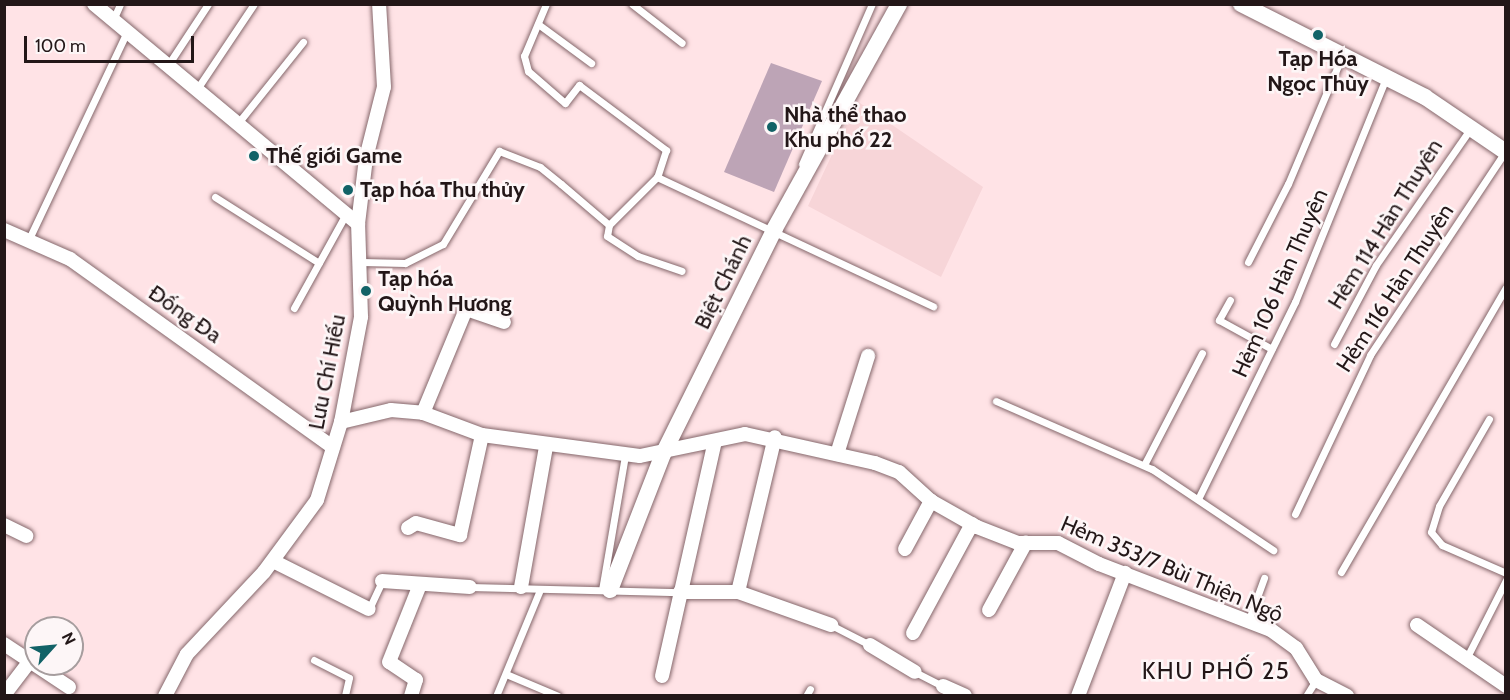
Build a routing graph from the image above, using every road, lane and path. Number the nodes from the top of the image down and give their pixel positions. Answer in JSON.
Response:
{"nodes":[{"id":1,"x":94,"y":4,"type":"edge"},
{"id":2,"x":120,"y":4,"type":"edge"},
{"id":3,"x":208,"y":4,"type":"edge"},
{"id":4,"x":254,"y":4,"type":"edge"},
{"id":5,"x":379,"y":4,"type":"edge"},
{"id":6,"x":546,"y":4,"type":"edge"},
{"id":7,"x":633,"y":4,"type":"edge"},
{"id":8,"x":872,"y":4,"type":"edge"},
{"id":9,"x":899,"y":4,"type":"edge"},
{"id":10,"x":1241,"y":4,"type":"edge"},
{"id":11,"x":113,"y":20,"type":"junction"},
{"id":12,"x":538,"y":24,"type":"junction"},
{"id":13,"x":127,"y":32,"type":"junction"},
{"id":14,"x":303,"y":42,"type":"dead end"},
{"id":15,"x":682,"y":43,"type":"dead end"},
{"id":16,"x":1343,"y":54,"type":"junction"},
{"id":17,"x":591,"y":63,"type":"dead end"},
{"id":18,"x":168,"y":65,"type":"junction"},
{"id":19,"x":1386,"y":78,"type":"junction"},
{"id":20,"x":197,"y":89,"type":"junction"},
{"id":21,"x":238,"y":123,"type":"junction"},
{"id":22,"x":1472,"y":128,"type":"junction"},
{"id":23,"x":1505,"y":152,"type":"edge"},
{"id":24,"x":657,"y":177,"type":"junction"},
{"id":25,"x":215,"y":197,"type":"dead end"},
{"id":26,"x":347,"y":212,"type":"junction"},
{"id":27,"x":358,"y":224,"type":"junction"},
{"id":28,"x":609,"y":225,"type":"junction"},
{"id":29,"x":776,"y":228,"type":"junction"},
{"id":30,"x":4,"y":230,"type":"edge"},
{"id":31,"x":28,"y":240,"type":"junction"},
{"id":32,"x":362,"y":262,"type":"junction"},
{"id":33,"x":1248,"y":262,"type":"dead end"},
{"id":34,"x":319,"y":263,"type":"junction"},
{"id":35,"x":682,"y":271,"type":"dead end"},
{"id":36,"x":1506,"y":287,"type":"edge"},
{"id":37,"x":1230,"y":300,"type":"dead end"},
{"id":38,"x":933,"y":306,"type":"dead end"},
{"id":39,"x":294,"y":308,"type":"dead end"},
{"id":40,"x":504,"y":322,"type":"dead end"},
{"id":41,"x":1334,"y":344,"type":"dead end"},
{"id":42,"x":1272,"y":349,"type":"junction"},
{"id":43,"x":1202,"y":353,"type":"dead end"},
{"id":44,"x":867,"y":356,"type":"dead end"},
{"id":45,"x":996,"y":401,"type":"dead end"},
{"id":46,"x":423,"y":412,"type":"junction"},
{"id":47,"x":1490,"y":418,"type":"dead end"},
{"id":48,"x":341,"y":422,"type":"junction"},
{"id":49,"x":482,"y":435,"type":"junction"},
{"id":50,"x":775,"y":437,"type":"junction"},
{"id":51,"x":715,"y":441,"type":"junction"},
{"id":52,"x":546,"y":446,"type":"junction"},
{"id":53,"x":333,"y":447,"type":"junction"},
{"id":54,"x":625,"y":454,"type":"junction"},
{"id":55,"x":663,"y":454,"type":"junction"},
{"id":56,"x":837,"y":454,"type":"junction"},
{"id":57,"x":1144,"y":465,"type":"junction"},
{"id":58,"x":1198,"y":499,"type":"junction"},
{"id":59,"x":931,"y":501,"type":"junction"},
{"id":60,"x":1295,"y":514,"type":"dead end"},
{"id":61,"x":972,"y":524,"type":"junction"},
{"id":62,"x":4,"y":525,"type":"edge"},
{"id":63,"x":408,"y":528,"type":"dead end"},
{"id":64,"x":27,"y":536,"type":"dead end"},
{"id":65,"x":1026,"y":542,"type":"junction"},
{"id":66,"x":905,"y":549,"type":"dead end"},
{"id":67,"x":1273,"y":549,"type":"dead end"},
{"id":68,"x":273,"y":561,"type":"junction"},
{"id":69,"x":1341,"y":572,"type":"dead end"},
{"id":70,"x":1125,"y":573,"type":"junction"},
{"id":71,"x":1506,"y":573,"type":"edge"},
{"id":72,"x":1264,"y":578,"type":"dead end"},
{"id":73,"x":1506,"y":580,"type":"edge"},
{"id":74,"x":382,"y":581,"type":"joint"},
{"id":75,"x":419,"y":587,"type":"junction"},
{"id":76,"x":470,"y":587,"type":"joint"},
{"id":77,"x":521,"y":587,"type":"junction"},
{"id":78,"x":540,"y":590,"type":"junction"},
{"id":79,"x":606,"y":590,"type":"junction"},
{"id":80,"x":680,"y":592,"type":"junction"},
{"id":81,"x":738,"y":592,"type":"junction"},
{"id":82,"x":369,"y":609,"type":"joint"},
{"id":83,"x":990,"y":610,"type":"dead end"},
{"id":84,"x":1248,"y":622,"type":"junction"},
{"id":85,"x":831,"y":625,"type":"joint"},
{"id":86,"x":1417,"y":625,"type":"dead end"},
{"id":87,"x":913,"y":633,"type":"dead end"},
{"id":88,"x":4,"y":644,"type":"edge"},
{"id":89,"x":870,"y":645,"type":"joint"},
{"id":90,"x":24,"y":657,"type":"edge"},
{"id":91,"x":1466,"y":659,"type":"junction"},
{"id":92,"x":314,"y":660,"type":"dead end"},
{"id":93,"x":24,"y":669,"type":"edge"},
{"id":94,"x":915,"y":672,"type":"joint"},
{"id":95,"x":506,"y":674,"type":"junction"},
{"id":96,"x":52,"y":676,"type":"edge"},
{"id":97,"x":662,"y":676,"type":"dead end"},
{"id":98,"x":1316,"y":680,"type":"junction"},
{"id":99,"x":943,"y":686,"type":"joint"},
{"id":100,"x":1506,"y":686,"type":"edge"},
{"id":101,"x":69,"y":687,"type":"dead end"},
{"id":102,"x":4,"y":695,"type":"edge"},
{"id":103,"x":165,"y":696,"type":"edge"},
{"id":104,"x":345,"y":696,"type":"edge"},
{"id":105,"x":411,"y":696,"type":"edge"},
{"id":106,"x":496,"y":696,"type":"edge"},
{"id":107,"x":558,"y":696,"type":"edge"},
{"id":108,"x":965,"y":696,"type":"edge"},
{"id":109,"x":1078,"y":696,"type":"edge"},
{"id":110,"x":1306,"y":696,"type":"edge"},
{"id":111,"x":1347,"y":696,"type":"edge"}],
"edges":[{"from":1,"to":11,"type":"street"},
{"from":2,"to":11,"type":"lane"},
{"from":3,"to":18,"type":"lane"},
{"from":4,"to":20,"type":"lane"},
{"from":5,"to":27,"type":"street","name":"Lưu Chí Hiếu"},
{"from":6,"to":12,"type":"lane"},
{"from":7,"to":15,"type":"lane"},
{"from":8,"to":29,"type":"lane"},
{"from":9,"to":29,"type":"street","name":"Biệt Chánh"},
{"from":10,"to":16,"type":"street"},
{"from":11,"to":13,"type":"street"},
{"from":12,"to":17,"type":"lane"},
{"from":12,"to":24,"type":"lane"},
{"from":13,"to":18,"type":"street"},
{"from":13,"to":31,"type":"lane"},
{"from":14,"to":21,"type":"lane"},
{"from":16,"to":19,"type":"street"},
{"from":16,"to":33,"type":"lane"},
{"from":18,"to":20,"type":"street"},
{"from":19,"to":22,"type":"street"},
{"from":19,"to":42,"type":"lane","name":"Hẻm 106 Hàn Thuyên"},
{"from":20,"to":21,"type":"street"},
{"from":21,"to":26,"type":"street"},
{"from":22,"to":23,"type":"street"},
{"from":22,"to":41,"type":"lane","name":"Hẻm 114 Hàn Thuyên"},
{"from":23,"to":60,"type":"lane","name":"Hẻm 116 Hàn Thuyên"},
{"from":24,"to":28,"type":"lane"},
{"from":24,"to":29,"type":"lane"},
{"from":25,"to":34,"type":"lane"},
{"from":26,"to":27,"type":"street"},
{"from":26,"to":34,"type":"lane"},
{"from":27,"to":32,"type":"street","name":"Lưu Chí Hiếu"},
{"from":28,"to":32,"type":"lane"},
{"from":28,"to":35,"type":"lane"},
{"from":29,"to":38,"type":"lane"},
{"from":29,"to":55,"type":"street","name":"Biệt Chánh"},
{"from":30,"to":31,"type":"street","name":"Đống Đa"},
{"from":31,"to":53,"type":"street","name":"Đống Đa"},
{"from":32,"to":48,"type":"street","name":"Lưu Chí Hiếu"},
{"from":34,"to":39,"type":"lane"},
{"from":36,"to":69,"type":"lane"},
{"from":37,"to":42,"type":"lane"},
{"from":40,"to":46,"type":"street"},
{"from":42,"to":58,"type":"lane","name":"Hẻm 106 Hàn Thuyên"},
{"from":43,"to":57,"type":"lane"},
{"from":44,"to":56,"type":"street"},
{"from":45,"to":57,"type":"lane"},
{"from":46,"to":48,"type":"street","name":"Hẻm 353/7 Bùi Thiện Ngộ"},
{"from":46,"to":49,"type":"street","name":"Hẻm 353/7 Bùi Thiện Ngộ"},
{"from":47,"to":71,"type":"lane"},
{"from":48,"to":53,"type":"street","name":"Lưu Chí Hiếu"},
{"from":49,"to":52,"type":"street","name":"Hẻm 353/7 Bùi Thiện Ngộ"},
{"from":49,"to":63,"type":"street"},
{"from":50,"to":51,"type":"street","name":"Hẻm 353/7 Bùi Thiện Ngộ"},
{"from":50,"to":56,"type":"street","name":"Hẻm 353/7 Bùi Thiện Ngộ"},
{"from":50,"to":81,"type":"street"},
{"from":51,"to":55,"type":"street","name":"Hẻm 353/7 Bùi Thiện Ngộ"},
{"from":51,"to":80,"type":"street"},
{"from":52,"to":54,"type":"street","name":"Hẻm 353/7 Bùi Thiện Ngộ"},
{"from":52,"to":77,"type":"street"},
{"from":53,"to":68,"type":"street","name":"Lưu Chí Hiếu"},
{"from":54,"to":55,"type":"street","name":"Hẻm 353/7 Bùi Thiện Ngộ"},
{"from":54,"to":79,"type":"lane"},
{"from":55,"to":79,"type":"street","name":"Biệt Chánh"},
{"from":56,"to":59,"type":"street","name":"Hẻm 353/7 Bùi Thiện Ngộ"},
{"from":57,"to":58,"type":"lane"},
{"from":58,"to":67,"type":"lane"},
{"from":59,"to":61,"type":"street","name":"Hẻm 353/7 Bùi Thiện Ngộ"},
{"from":59,"to":66,"type":"street"},
{"from":61,"to":65,"type":"street","name":"Hẻm 353/7 Bùi Thiện Ngộ"},
{"from":61,"to":87,"type":"street"},
{"from":62,"to":64,"type":"street"},
{"from":65,"to":70,"type":"street","name":"Hẻm 353/7 Bùi Thiện Ngộ"},
{"from":65,"to":83,"type":"street"},
{"from":68,"to":82,"type":"street"},
{"from":68,"to":103,"type":"street","name":"Lưu Chí Hiếu"},
{"from":70,"to":84,"type":"street","name":"Hẻm 353/7 Bùi Thiện Ngộ"},
{"from":70,"to":109,"type":"street"},
{"from":72,"to":84,"type":"lane"},
{"from":73,"to":91,"type":"lane"},
{"from":74,"to":75,"type":"street"},
{"from":74,"to":82,"type":"lane"},
{"from":75,"to":76,"type":"street"},
{"from":75,"to":105,"type":"street"},
{"from":76,"to":77,"type":"lane"},
{"from":77,"to":78,"type":"lane"},
{"from":78,"to":79,"type":"lane"},
{"from":78,"to":95,"type":"lane"},
{"from":79,"to":80,"type":"lane"},
{"from":80,"to":81,"type":"street"},
{"from":80,"to":97,"type":"street"},
{"from":81,"to":85,"type":"street"},
{"from":84,"to":98,"type":"street","name":"Hẻm 353/7 Bùi Thiện Ngộ"},
{"from":85,"to":89,"type":"lane"},
{"from":86,"to":91,"type":"street"},
{"from":88,"to":90,"type":"street"},
{"from":89,"to":94,"type":"street"},
{"from":91,"to":100,"type":"street"},
{"from":92,"to":104,"type":"lane"},
{"from":93,"to":102,"type":"street"},
{"from":94,"to":99,"type":"lane"},
{"from":95,"to":106,"type":"lane"},
{"from":95,"to":107,"type":"lane"},
{"from":96,"to":101,"type":"street"},
{"from":98,"to":110,"type":"lane"},
{"from":98,"to":111,"type":"street"},
{"from":99,"to":108,"type":"street"}]}
